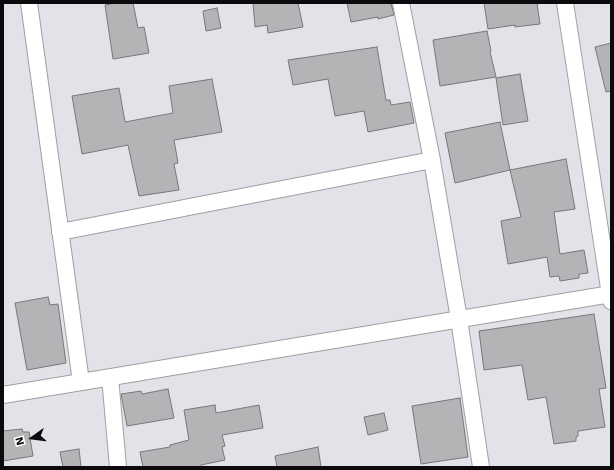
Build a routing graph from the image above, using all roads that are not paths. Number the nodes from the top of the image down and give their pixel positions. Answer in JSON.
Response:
{"nodes":[{"id":1,"x":29,"y":3,"type":"edge"},
{"id":2,"x":401,"y":3,"type":"edge"},
{"id":3,"x":565,"y":3,"type":"edge"},
{"id":4,"x":432,"y":160,"type":"junction"},
{"id":5,"x":60,"y":232,"type":"junction"},
{"id":6,"x":611,"y":297,"type":"edge"},
{"id":7,"x":459,"y":319,"type":"junction"},
{"id":8,"x":110,"y":377,"type":"junction"},
{"id":9,"x":81,"y":382,"type":"junction"},
{"id":10,"x":3,"y":395,"type":"edge"},
{"id":11,"x":118,"y":467,"type":"edge"},
{"id":12,"x":481,"y":467,"type":"edge"}],
"edges":[{"from":1,"to":5,"type":"street"},
{"from":2,"to":4,"type":"street"},
{"from":3,"to":6,"type":"street"},
{"from":4,"to":5,"type":"street"},
{"from":4,"to":7,"type":"street"},
{"from":5,"to":9,"type":"street"},
{"from":6,"to":7,"type":"street"},
{"from":7,"to":8,"type":"street"},
{"from":7,"to":12,"type":"street"},
{"from":8,"to":9,"type":"street"},
{"from":8,"to":11,"type":"street"},
{"from":9,"to":10,"type":"street"}]}
